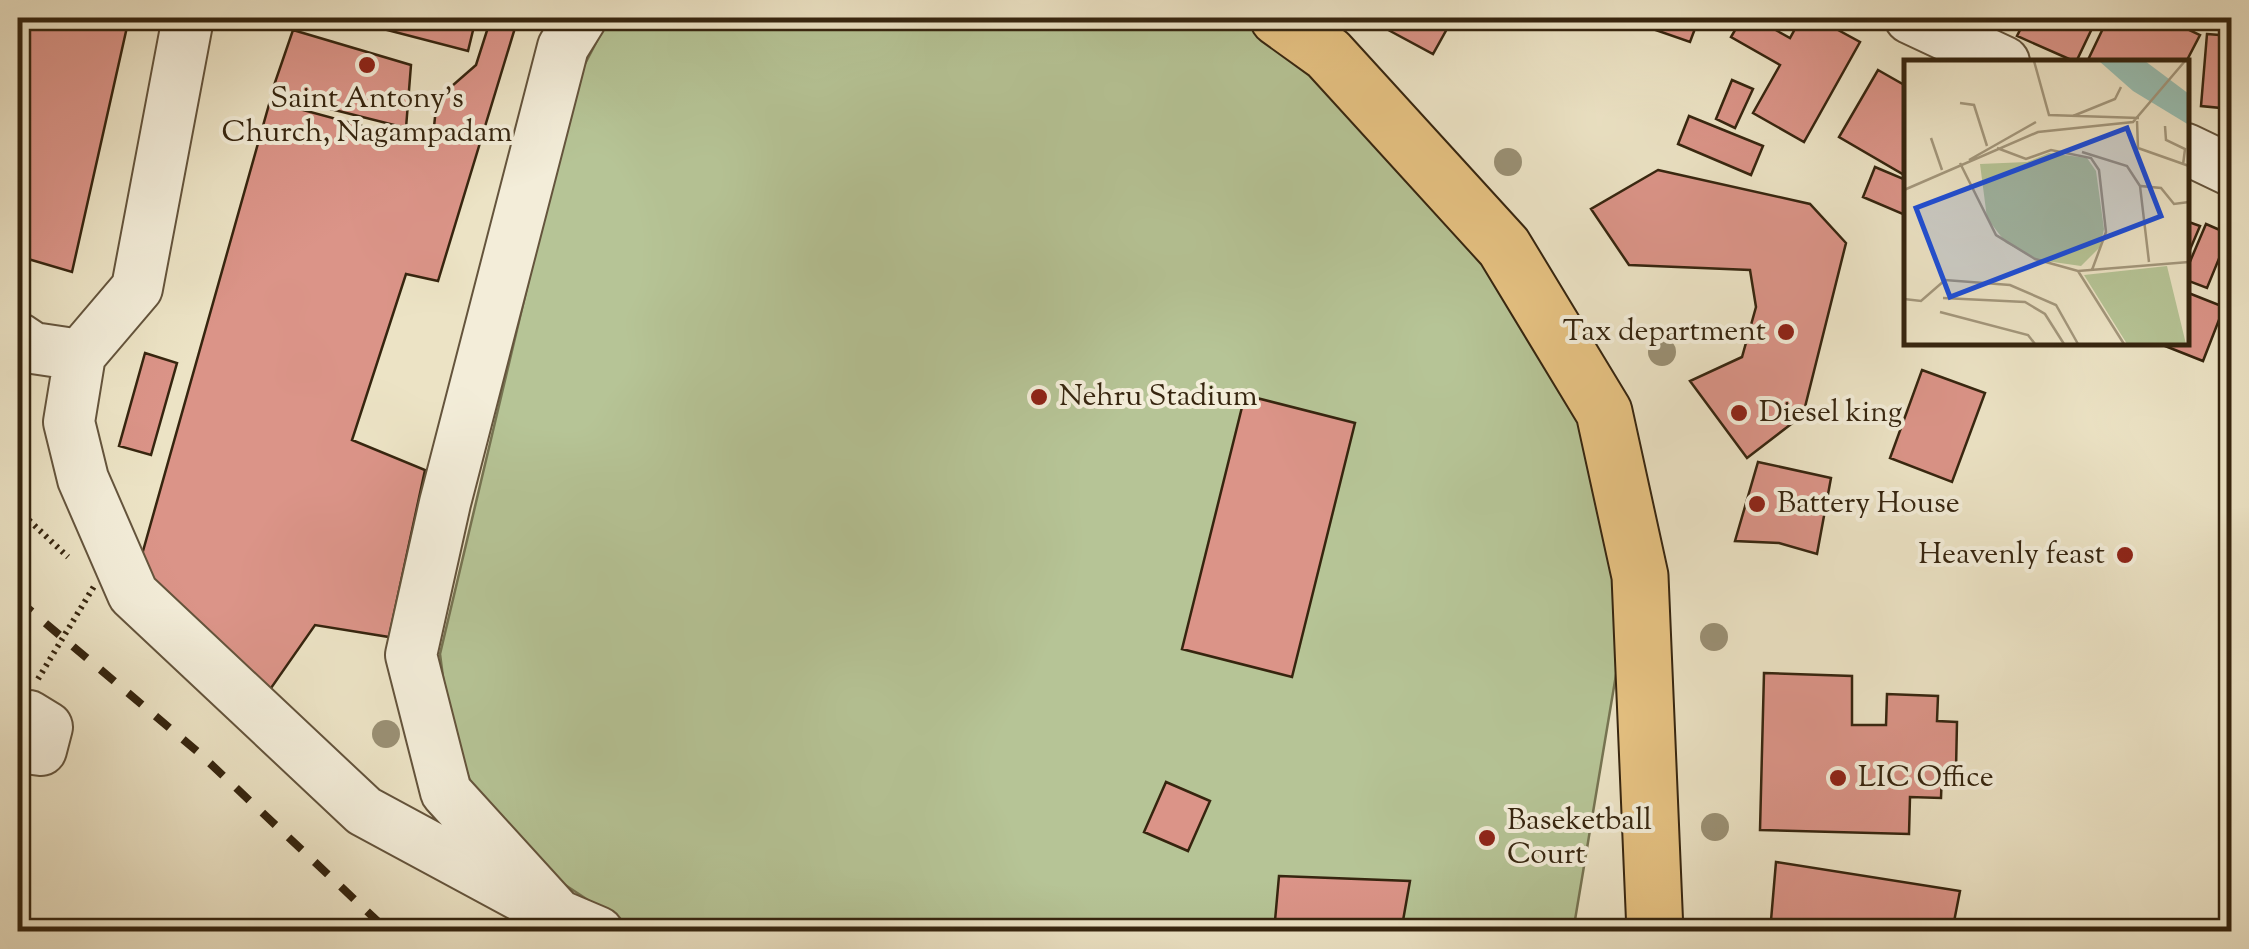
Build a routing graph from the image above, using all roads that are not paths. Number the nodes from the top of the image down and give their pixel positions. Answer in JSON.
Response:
{"nodes":[{"id":1,"x":188,"y":18,"type":"edge"},
{"id":2,"x":581,"y":18,"type":"edge"},
{"id":3,"x":1278,"y":18,"type":"edge"},
{"id":4,"x":1910,"y":18,"type":"edge"},
{"id":5,"x":2000,"y":60,"type":"edge"},
{"id":6,"x":2189,"y":150,"type":"edge"},
{"id":7,"x":2232,"y":171,"type":"edge"},
{"id":8,"x":18,"y":338,"type":"edge"},
{"id":9,"x":80,"y":356,"type":"junction"},
{"id":10,"x":578,"y":923,"type":"edge"},
{"id":11,"x":1655,"y":931,"type":"edge"}],
"edges":[{"from":1,"to":9,"type":"street"},
{"from":2,"to":10,"type":"street"},
{"from":3,"to":11,"type":"main road"},
{"from":4,"to":5,"type":"street"},
{"from":6,"to":7,"type":"street"},
{"from":8,"to":9,"type":"street"},
{"from":9,"to":10,"type":"street"}]}
